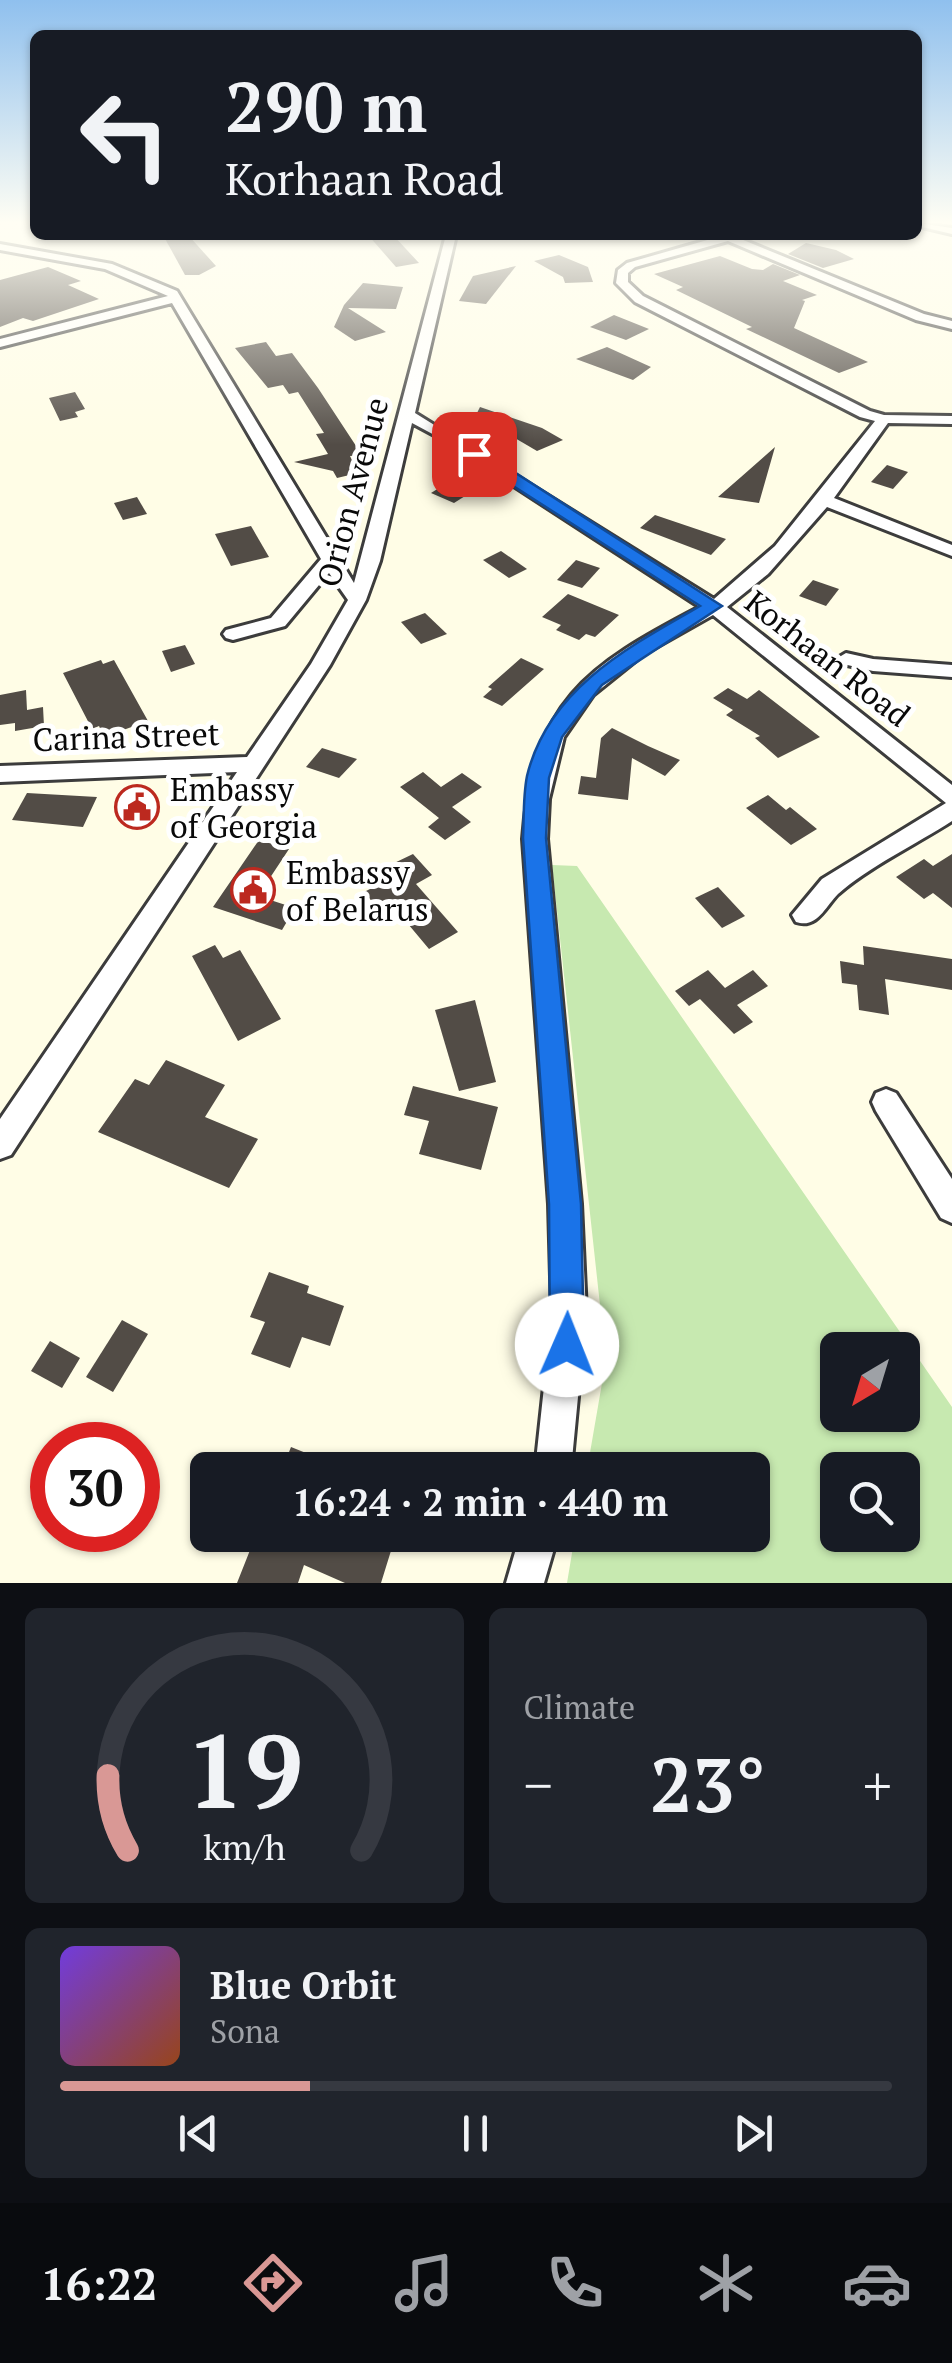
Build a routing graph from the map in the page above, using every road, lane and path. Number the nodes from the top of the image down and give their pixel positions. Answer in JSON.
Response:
{"nodes":[{"id":1,"x":435,"y":297,"type":"edge"},
{"id":2,"x":636,"y":297,"type":"edge"},
{"id":3,"x":872,"y":297,"type":"edge"},
{"id":4,"x":176,"y":298,"type":"joint"},
{"id":5,"x":952,"y":325,"type":"edge"},
{"id":6,"x":0,"y":342,"type":"edge"},
{"id":7,"x":406,"y":414,"type":"junction"},
{"id":8,"x":884,"y":419,"type":"junction"},
{"id":9,"x":952,"y":420,"type":"edge"},
{"id":10,"x":823,"y":499,"type":"junction"},
{"id":11,"x":952,"y":550,"type":"edge"},
{"id":12,"x":330,"y":560,"type":"junction"},
{"id":13,"x":357,"y":600,"type":"junction"},
{"id":14,"x":713,"y":606,"type":"junction"},
{"id":15,"x":233,"y":634,"type":"dead end"},
{"id":16,"x":846,"y":659,"type":"dead end"},
{"id":17,"x":952,"y":671,"type":"edge"},
{"id":18,"x":255,"y":764,"type":"junction"},
{"id":19,"x":0,"y":774,"type":"edge"},
{"id":20,"x":952,"y":797,"type":"edge"},
{"id":21,"x":952,"y":810,"type":"edge"},
{"id":22,"x":805,"y":915,"type":"dead end"},
{"id":23,"x":886,"y":1102,"type":"dead end"},
{"id":24,"x":0,"y":1145,"type":"edge"},
{"id":25,"x":952,"y":1208,"type":"edge"},
{"id":26,"x":555,"y":1452,"type":"edge"},
{"id":27,"x":535,"y":1552,"type":"edge"},
{"id":28,"x":525,"y":1583,"type":"edge"}],
"edges":[{"from":1,"to":7,"type":"street","name":"Orion Avenue"},
{"from":2,"to":8,"type":"street"},
{"from":3,"to":5,"type":"street"},
{"from":4,"to":6,"type":"street"},
{"from":4,"to":12,"type":"street"},
{"from":7,"to":13,"type":"street","name":"Orion Avenue"},
{"from":7,"to":14,"type":"street","name":"Korhaan Road"},
{"from":8,"to":9,"type":"street"},
{"from":8,"to":10,"type":"street"},
{"from":10,"to":11,"type":"street"},
{"from":10,"to":14,"type":"street"},
{"from":12,"to":13,"type":"street"},
{"from":12,"to":15,"type":"street"},
{"from":13,"to":18,"type":"street","name":"Orion Avenue"},
{"from":14,"to":20,"type":"street","name":"Korhaan Road"},
{"from":14,"to":26,"type":"street"},
{"from":16,"to":17,"type":"street"},
{"from":18,"to":19,"type":"street","name":"Carina Street"},
{"from":18,"to":24,"type":"street","name":"Orion Avenue"},
{"from":21,"to":22,"type":"street"},
{"from":23,"to":25,"type":"street"},
{"from":27,"to":28,"type":"street"}]}
